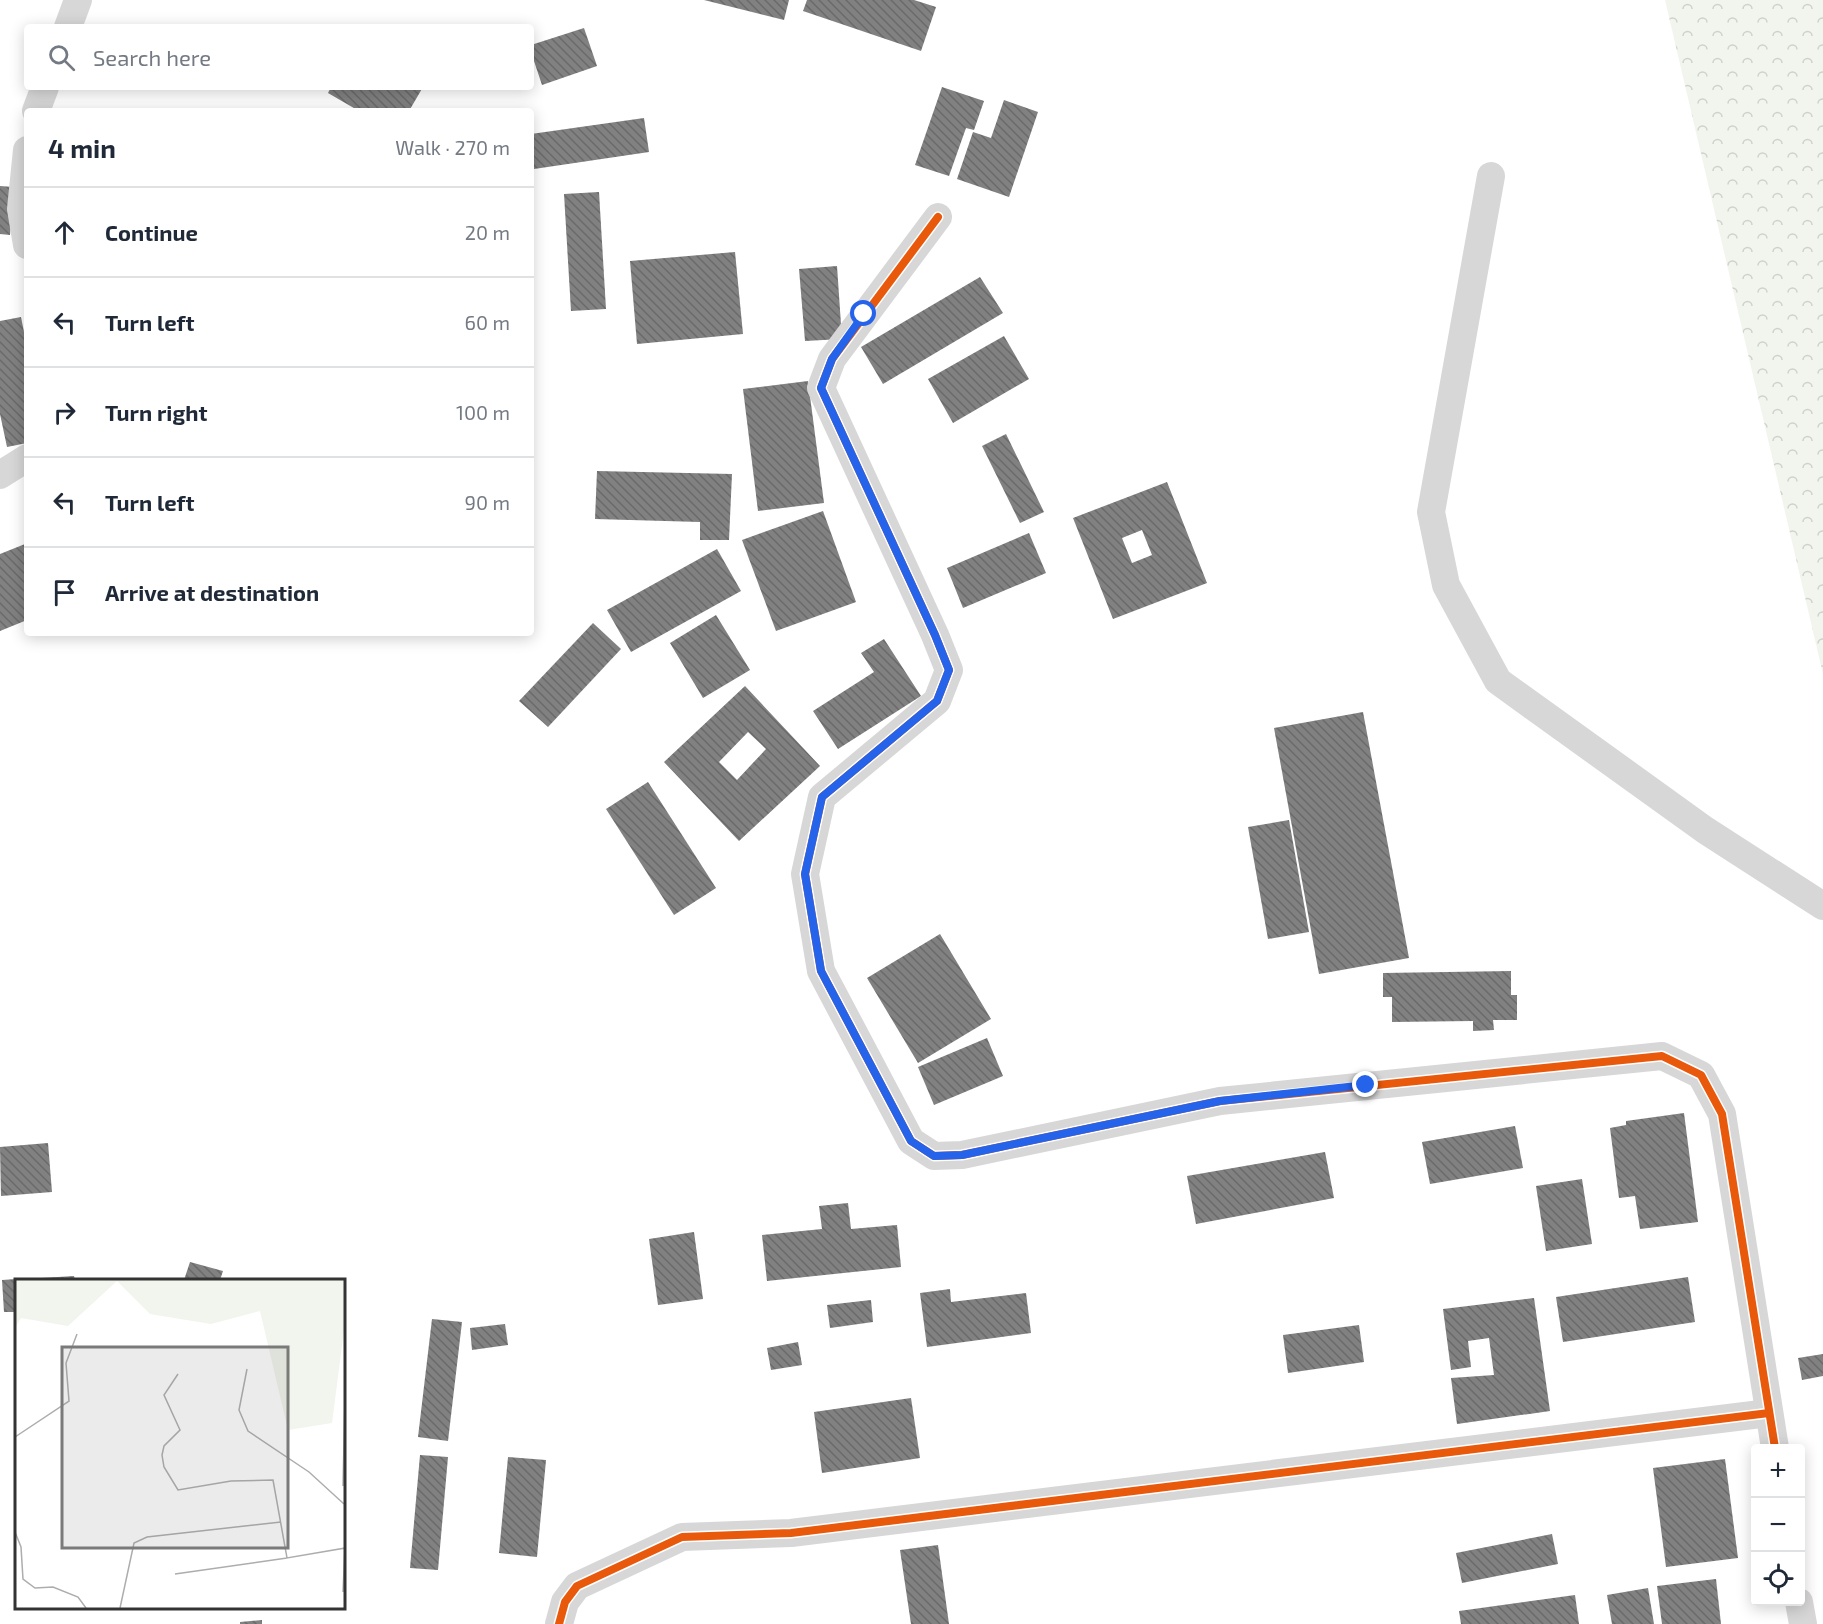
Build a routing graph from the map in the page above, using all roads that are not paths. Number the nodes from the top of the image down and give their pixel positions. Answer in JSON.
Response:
{"nodes":[{"id":1,"x":78,"y":0,"type":"edge"},
{"id":2,"x":69,"y":24,"type":"edge"},
{"id":3,"x":44,"y":90,"type":"edge"},
{"id":4,"x":37,"y":108,"type":"edge"},
{"id":5,"x":1491,"y":177,"type":"dead end"},
{"id":6,"x":24,"y":180,"type":"edge"},
{"id":7,"x":938,"y":217,"type":"dead end"},
{"id":8,"x":24,"y":226,"type":"edge"},
{"id":9,"x":24,"y":460,"type":"edge"},
{"id":10,"x":0,"y":475,"type":"edge"},
{"id":11,"x":1823,"y":906,"type":"edge"},
{"id":12,"x":1769,"y":1413,"type":"junction"},
{"id":13,"x":1774,"y":1444,"type":"edge"},
{"id":14,"x":1800,"y":1606,"type":"edge"},
{"id":15,"x":559,"y":1624,"type":"edge"},
{"id":16,"x":1803,"y":1624,"type":"edge"}],
"edges":[{"from":1,"to":2,"type":"street"},
{"from":3,"to":4,"type":"street"},
{"from":5,"to":11,"type":"street"},
{"from":6,"to":8,"type":"street"},
{"from":7,"to":12,"type":"street"},
{"from":9,"to":10,"type":"street"},
{"from":12,"to":13,"type":"street"},
{"from":12,"to":15,"type":"street"},
{"from":14,"to":16,"type":"street"}]}
